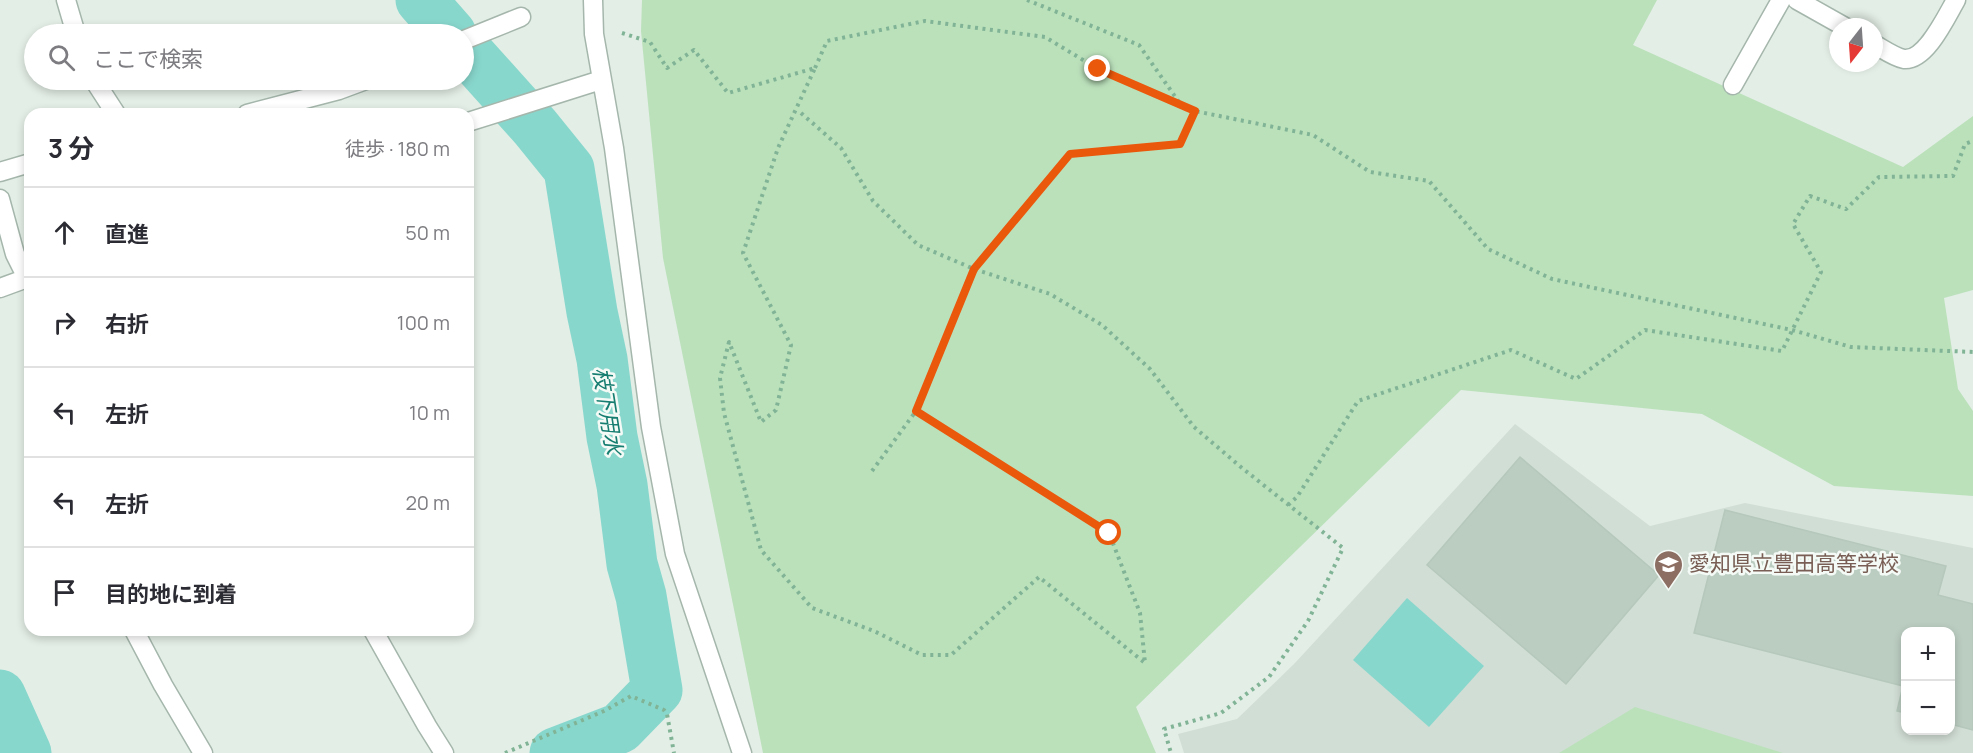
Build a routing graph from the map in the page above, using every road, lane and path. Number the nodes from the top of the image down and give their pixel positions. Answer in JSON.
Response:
{"nodes":[{"id":1,"x":66,"y":0,"type":"edge"},
{"id":2,"x":593,"y":0,"type":"edge"},
{"id":3,"x":1027,"y":0,"type":"edge"},
{"id":4,"x":1781,"y":0,"type":"edge"},
{"id":5,"x":1797,"y":0,"type":"edge"},
{"id":6,"x":1956,"y":0,"type":"edge"},
{"id":7,"x":521,"y":17,"type":"dead end"},
{"id":8,"x":1829,"y":18,"type":"edge"},
{"id":9,"x":73,"y":24,"type":"edge"},
{"id":10,"x":622,"y":33,"type":"dead end"},
{"id":11,"x":474,"y":36,"type":"edge"},
{"id":12,"x":1883,"y":49,"type":"edge"},
{"id":13,"x":815,"y":69,"type":"junction"},
{"id":14,"x":601,"y":80,"type":"junction"},
{"id":15,"x":1733,"y":85,"type":"dead end"},
{"id":16,"x":100,"y":90,"type":"edge"},
{"id":17,"x":339,"y":90,"type":"edge"},
{"id":18,"x":1182,"y":106,"type":"junction"},
{"id":19,"x":112,"y":108,"type":"edge"},
{"id":20,"x":271,"y":108,"type":"edge"},
{"id":21,"x":1195,"y":111,"type":"junction"},
{"id":22,"x":801,"y":113,"type":"dead end"},
{"id":23,"x":474,"y":121,"type":"edge"},
{"id":24,"x":1973,"y":141,"type":"edge"},
{"id":25,"x":24,"y":165,"type":"edge"},
{"id":26,"x":0,"y":172,"type":"edge"},
{"id":27,"x":0,"y":199,"type":"edge"},
{"id":28,"x":974,"y":269,"type":"junction"},
{"id":29,"x":24,"y":271,"type":"edge"},
{"id":30,"x":24,"y":279,"type":"edge"},
{"id":31,"x":0,"y":288,"type":"edge"},
{"id":32,"x":1792,"y":330,"type":"junction"},
{"id":33,"x":1973,"y":352,"type":"edge"},
{"id":34,"x":916,"y":411,"type":"junction"},
{"id":35,"x":872,"y":471,"type":"dead end"},
{"id":36,"x":1288,"y":505,"type":"junction"},
{"id":37,"x":137,"y":636,"type":"edge"},
{"id":38,"x":376,"y":636,"type":"edge"},
{"id":39,"x":203,"y":753,"type":"edge"},
{"id":40,"x":444,"y":753,"type":"edge"},
{"id":41,"x":505,"y":753,"type":"edge"},
{"id":42,"x":674,"y":753,"type":"edge"},
{"id":43,"x":742,"y":753,"type":"edge"},
{"id":44,"x":1172,"y":753,"type":"edge"}],
"edges":[{"from":1,"to":9,"type":"street"},
{"from":2,"to":14,"type":"street"},
{"from":3,"to":18,"type":"path"},
{"from":4,"to":15,"type":"street"},
{"from":5,"to":8,"type":"street"},
{"from":6,"to":12,"type":"street"},
{"from":7,"to":11,"type":"street"},
{"from":10,"to":13,"type":"path"},
{"from":13,"to":18,"type":"path"},
{"from":13,"to":34,"type":"path"},
{"from":14,"to":23,"type":"street"},
{"from":14,"to":43,"type":"street"},
{"from":16,"to":19,"type":"street"},
{"from":17,"to":20,"type":"street"},
{"from":18,"to":21,"type":"path"},
{"from":21,"to":28,"type":"path"},
{"from":21,"to":32,"type":"path"},
{"from":22,"to":28,"type":"path"},
{"from":24,"to":32,"type":"path"},
{"from":25,"to":26,"type":"street"},
{"from":27,"to":29,"type":"street"},
{"from":28,"to":34,"type":"path"},
{"from":28,"to":36,"type":"path"},
{"from":30,"to":31,"type":"street"},
{"from":32,"to":33,"type":"path"},
{"from":32,"to":36,"type":"path"},
{"from":34,"to":35,"type":"path"},
{"from":36,"to":44,"type":"path"},
{"from":37,"to":39,"type":"street"},
{"from":38,"to":40,"type":"street"},
{"from":41,"to":42,"type":"path"}]}
